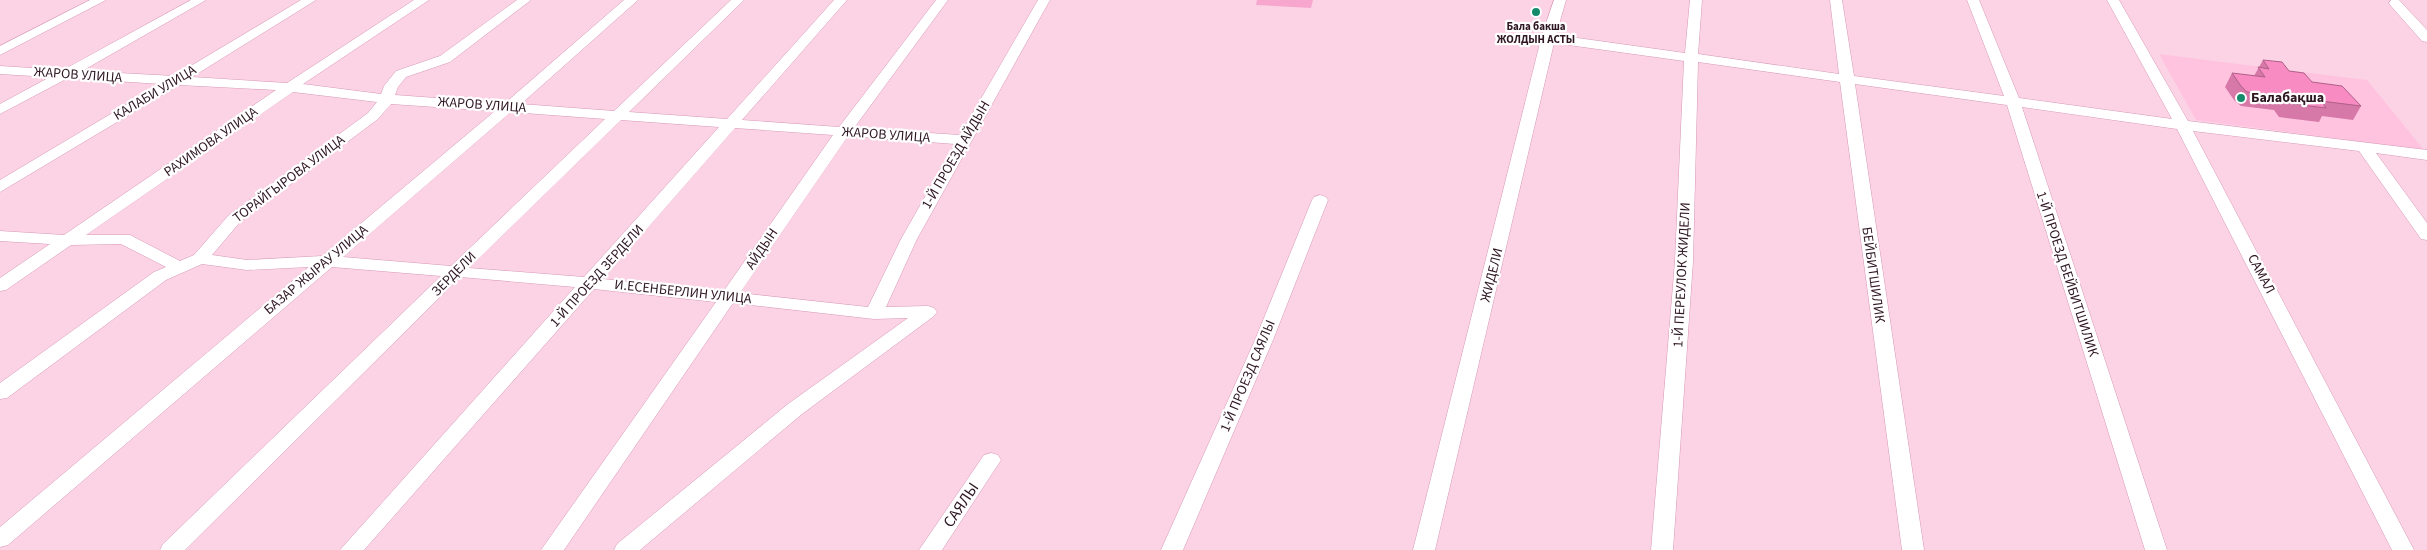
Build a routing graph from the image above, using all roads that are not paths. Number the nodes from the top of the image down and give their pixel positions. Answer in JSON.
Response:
{"nodes":[{"id":1,"x":100,"y":0,"type":"edge"},
{"id":2,"x":200,"y":0,"type":"edge"},
{"id":3,"x":310,"y":0,"type":"edge"},
{"id":4,"x":423,"y":0,"type":"edge"},
{"id":5,"x":524,"y":0,"type":"edge"},
{"id":6,"x":632,"y":0,"type":"edge"},
{"id":7,"x":738,"y":0,"type":"edge"},
{"id":8,"x":841,"y":0,"type":"edge"},
{"id":9,"x":942,"y":0,"type":"edge"},
{"id":10,"x":1044,"y":0,"type":"edge"},
{"id":11,"x":1560,"y":0,"type":"edge"},
{"id":12,"x":1696,"y":0,"type":"edge"},
{"id":13,"x":1836,"y":0,"type":"edge"},
{"id":14,"x":1973,"y":0,"type":"edge"},
{"id":15,"x":2113,"y":0,"type":"edge"},
{"id":16,"x":2395,"y":2,"type":"dead end"},
{"id":17,"x":1549,"y":38,"type":"junction"},
{"id":18,"x":2427,"y":38,"type":"edge"},
{"id":19,"x":0,"y":50,"type":"edge"},
{"id":20,"x":1692,"y":57,"type":"junction"},
{"id":21,"x":0,"y":70,"type":"edge"},
{"id":22,"x":65,"y":74,"type":"junction"},
{"id":23,"x":1846,"y":78,"type":"junction"},
{"id":24,"x":174,"y":82,"type":"junction"},
{"id":25,"x":290,"y":88,"type":"junction"},
{"id":26,"x":387,"y":99,"type":"junction"},
{"id":27,"x":2013,"y":102,"type":"junction"},
{"id":28,"x":510,"y":106,"type":"junction"},
{"id":29,"x":0,"y":110,"type":"edge"},
{"id":30,"x":618,"y":115,"type":"junction"},
{"id":31,"x":731,"y":123,"type":"junction"},
{"id":32,"x":2183,"y":125,"type":"junction"},
{"id":33,"x":842,"y":132,"type":"junction"},
{"id":34,"x":964,"y":140,"type":"junction"},
{"id":35,"x":2364,"y":147,"type":"junction"},
{"id":36,"x":2427,"y":155,"type":"edge"},
{"id":37,"x":0,"y":187,"type":"edge"},
{"id":38,"x":1320,"y":200,"type":"dead end"},
{"id":39,"x":2427,"y":235,"type":"edge"},
{"id":40,"x":0,"y":236,"type":"edge"},
{"id":41,"x":70,"y":240,"type":"junction"},
{"id":42,"x":200,"y":259,"type":"junction"},
{"id":43,"x":326,"y":261,"type":"junction"},
{"id":44,"x":179,"y":268,"type":"junction"},
{"id":45,"x":456,"y":273,"type":"junction"},
{"id":46,"x":591,"y":282,"type":"junction"},
{"id":47,"x":0,"y":286,"type":"edge"},
{"id":48,"x":729,"y":297,"type":"junction"},
{"id":49,"x":874,"y":313,"type":"junction"},
{"id":50,"x":0,"y":393,"type":"edge"},
{"id":51,"x":991,"y":460,"type":"dead end"},
{"id":52,"x":0,"y":539,"type":"edge"},
{"id":53,"x":171,"y":550,"type":"edge"},
{"id":54,"x":352,"y":550,"type":"edge"},
{"id":55,"x":552,"y":550,"type":"edge"},
{"id":56,"x":625,"y":550,"type":"edge"},
{"id":57,"x":930,"y":550,"type":"edge"},
{"id":58,"x":1172,"y":550,"type":"edge"},
{"id":59,"x":1424,"y":550,"type":"edge"},
{"id":60,"x":1662,"y":550,"type":"edge"},
{"id":61,"x":1913,"y":550,"type":"edge"},
{"id":62,"x":2156,"y":550,"type":"edge"},
{"id":63,"x":2403,"y":550,"type":"edge"}],
"edges":[{"from":1,"to":19,"type":"street"},
{"from":2,"to":22,"type":"street"},
{"from":3,"to":24,"type":"street","name":"КАЛАБИ УЛИЦА"},
{"from":4,"to":25,"type":"street","name":"РАХИМОВА УЛИЦА"},
{"from":5,"to":26,"type":"street","name":"ТОРАЙГЫРОВА УЛИЦА"},
{"from":6,"to":28,"type":"street","name":"БАЗАР ЖЫРАУ УЛИЦА"},
{"from":7,"to":30,"type":"street","name":"ЗЕРДЕЛИ"},
{"from":8,"to":31,"type":"street","name":"1-Й ПРОЕЗД ЗЕРДЕЛИ"},
{"from":9,"to":33,"type":"street","name":"АЙДЫН"},
{"from":10,"to":34,"type":"street","name":"1-Й ПРОЕЗД АЙДЫН"},
{"from":11,"to":17,"type":"street","name":"ЖИДЕЛИ"},
{"from":12,"to":20,"type":"street","name":"1-Й ПЕРЕУЛОК ЖИДЕЛИ"},
{"from":13,"to":23,"type":"street","name":"БЕЙБИТШИЛИК"},
{"from":14,"to":27,"type":"street","name":"1-Й ПРОЕЗД БЕЙБИТШИЛИК"},
{"from":15,"to":32,"type":"street","name":"САМАЛ"},
{"from":16,"to":18,"type":"street"},
{"from":17,"to":20,"type":"street"},
{"from":17,"to":59,"type":"street","name":"ЖИДЕЛИ"},
{"from":20,"to":23,"type":"street"},
{"from":20,"to":60,"type":"street","name":"1-Й ПЕРЕУЛОК ЖИДЕЛИ"},
{"from":21,"to":22,"type":"street","name":"ЖАРОВ УЛИЦА"},
{"from":22,"to":24,"type":"street","name":"ЖАРОВ УЛИЦА"},
{"from":22,"to":29,"type":"street"},
{"from":23,"to":27,"type":"street"},
{"from":23,"to":61,"type":"street","name":"БЕЙБИТШИЛИК"},
{"from":24,"to":25,"type":"street","name":"ЖАРОВ УЛИЦА"},
{"from":24,"to":37,"type":"street","name":"КАЛАБИ УЛИЦА"},
{"from":25,"to":26,"type":"street","name":"ЖАРОВ УЛИЦА"},
{"from":25,"to":41,"type":"street","name":"РАХИМОВА УЛИЦА"},
{"from":26,"to":28,"type":"street","name":"ЖАРОВ УЛИЦА"},
{"from":26,"to":42,"type":"street","name":"ТОРАЙГЫРОВА УЛИЦА"},
{"from":27,"to":32,"type":"street"},
{"from":27,"to":62,"type":"street","name":"1-Й ПРОЕЗД БЕЙБИТШИЛИК"},
{"from":28,"to":30,"type":"street","name":"ЖАРОВ УЛИЦА"},
{"from":28,"to":43,"type":"street","name":"БАЗАР ЖЫРАУ УЛИЦА"},
{"from":30,"to":31,"type":"street","name":"ЖАРОВ УЛИЦА"},
{"from":30,"to":45,"type":"street","name":"ЗЕРДЕЛИ"},
{"from":31,"to":33,"type":"street","name":"ЖАРОВ УЛИЦА"},
{"from":31,"to":46,"type":"street","name":"1-Й ПРОЕЗД ЗЕРДЕЛИ"},
{"from":32,"to":35,"type":"street"},
{"from":32,"to":63,"type":"street","name":"САМАЛ"},
{"from":33,"to":34,"type":"street","name":"ЖАРОВ УЛИЦА"},
{"from":33,"to":48,"type":"street","name":"АЙДЫН"},
{"from":34,"to":49,"type":"street","name":"1-Й ПРОЕЗД АЙДЫН"},
{"from":35,"to":36,"type":"street"},
{"from":35,"to":39,"type":"street"},
{"from":38,"to":58,"type":"street","name":"1-Й ПРОЕЗД САЯЛЫ"},
{"from":40,"to":41,"type":"street"},
{"from":41,"to":44,"type":"street"},
{"from":41,"to":47,"type":"street","name":"РАХИМОВА УЛИЦА"},
{"from":42,"to":43,"type":"street","name":"И.ЕСЕНБЕРЛИН УЛИЦА"},
{"from":42,"to":44,"type":"street","name":"ТОРАЙГЫРОВА УЛИЦА"},
{"from":43,"to":45,"type":"street","name":"И.ЕСЕНБЕРЛИН УЛИЦА"},
{"from":43,"to":52,"type":"street","name":"БАЗАР ЖЫРАУ УЛИЦА"},
{"from":44,"to":50,"type":"street","name":"ТОРАЙГЫРОВА УЛИЦА"},
{"from":45,"to":46,"type":"street","name":"И.ЕСЕНБЕРЛИН УЛИЦА"},
{"from":45,"to":53,"type":"street","name":"ЗЕРДЕЛИ"},
{"from":46,"to":48,"type":"street","name":"И.ЕСЕНБЕРЛИН УЛИЦА"},
{"from":46,"to":54,"type":"street","name":"1-Й ПРОЕЗД ЗЕРДЕЛИ"},
{"from":48,"to":49,"type":"street","name":"И.ЕСЕНБЕРЛИН УЛИЦА"},
{"from":48,"to":55,"type":"street","name":"АЙДЫН"},
{"from":49,"to":56,"type":"street","name":"И.ЕСЕНБЕРЛИН УЛИЦА"},
{"from":51,"to":57,"type":"street","name":"САЯЛЫ"}]}
